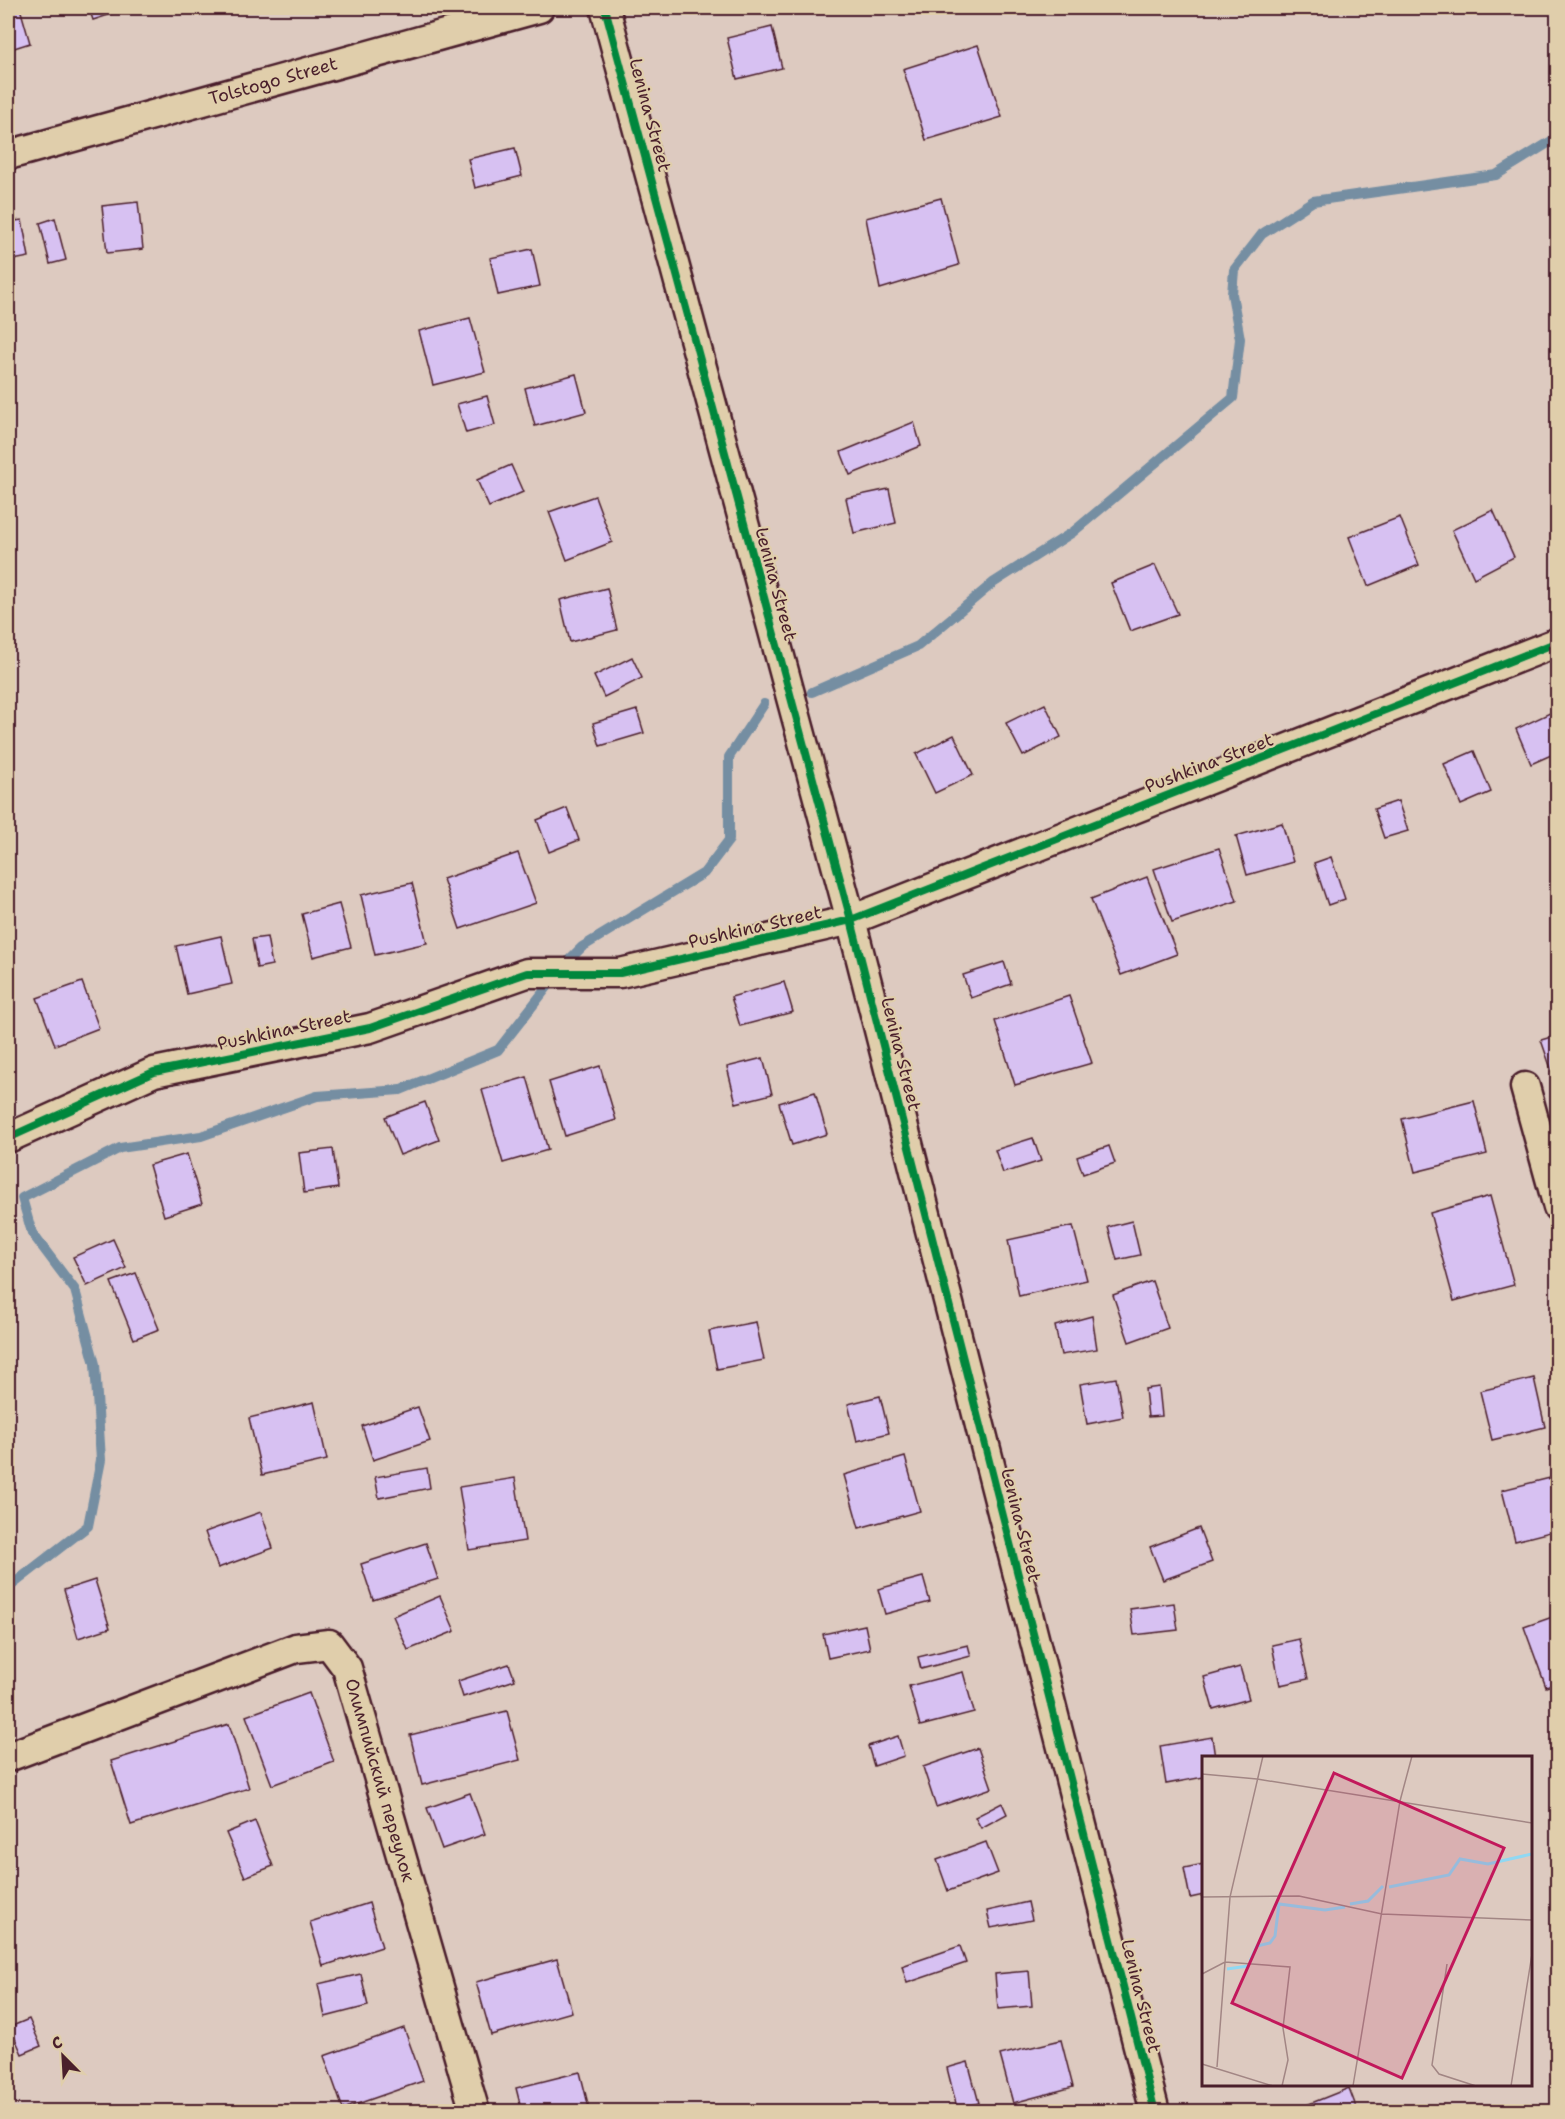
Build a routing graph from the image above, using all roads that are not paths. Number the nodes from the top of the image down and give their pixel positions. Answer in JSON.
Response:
{"nodes":[{"id":1,"x":539,"y":8,"type":"edge"},
{"id":2,"x":605,"y":8,"type":"edge"},
{"id":3,"x":8,"y":155,"type":"edge"},
{"id":4,"x":1557,"y":642,"type":"edge"},
{"id":5,"x":851,"y":920,"type":"junction"},
{"id":6,"x":1525,"y":1087,"type":"dead end"},
{"id":7,"x":8,"y":1138,"type":"edge"},
{"id":8,"x":1557,"y":1207,"type":"edge"},
{"id":9,"x":8,"y":1757,"type":"edge"},
{"id":10,"x":475,"y":2112,"type":"edge"},
{"id":11,"x":1155,"y":2112,"type":"edge"}],
"edges":[{"from":1,"to":3,"type":"street","name":"Tolstogo Street"},
{"from":2,"to":5,"type":"street","name":"Lenina Street"},
{"from":4,"to":5,"type":"street","name":"Pushkina Street"},
{"from":5,"to":7,"type":"street","name":"Pushkina Street"},
{"from":5,"to":11,"type":"street","name":"Lenina Street"},
{"from":6,"to":8,"type":"street"},
{"from":9,"to":10,"type":"street","name":"Олимпийский переулок"}]}
